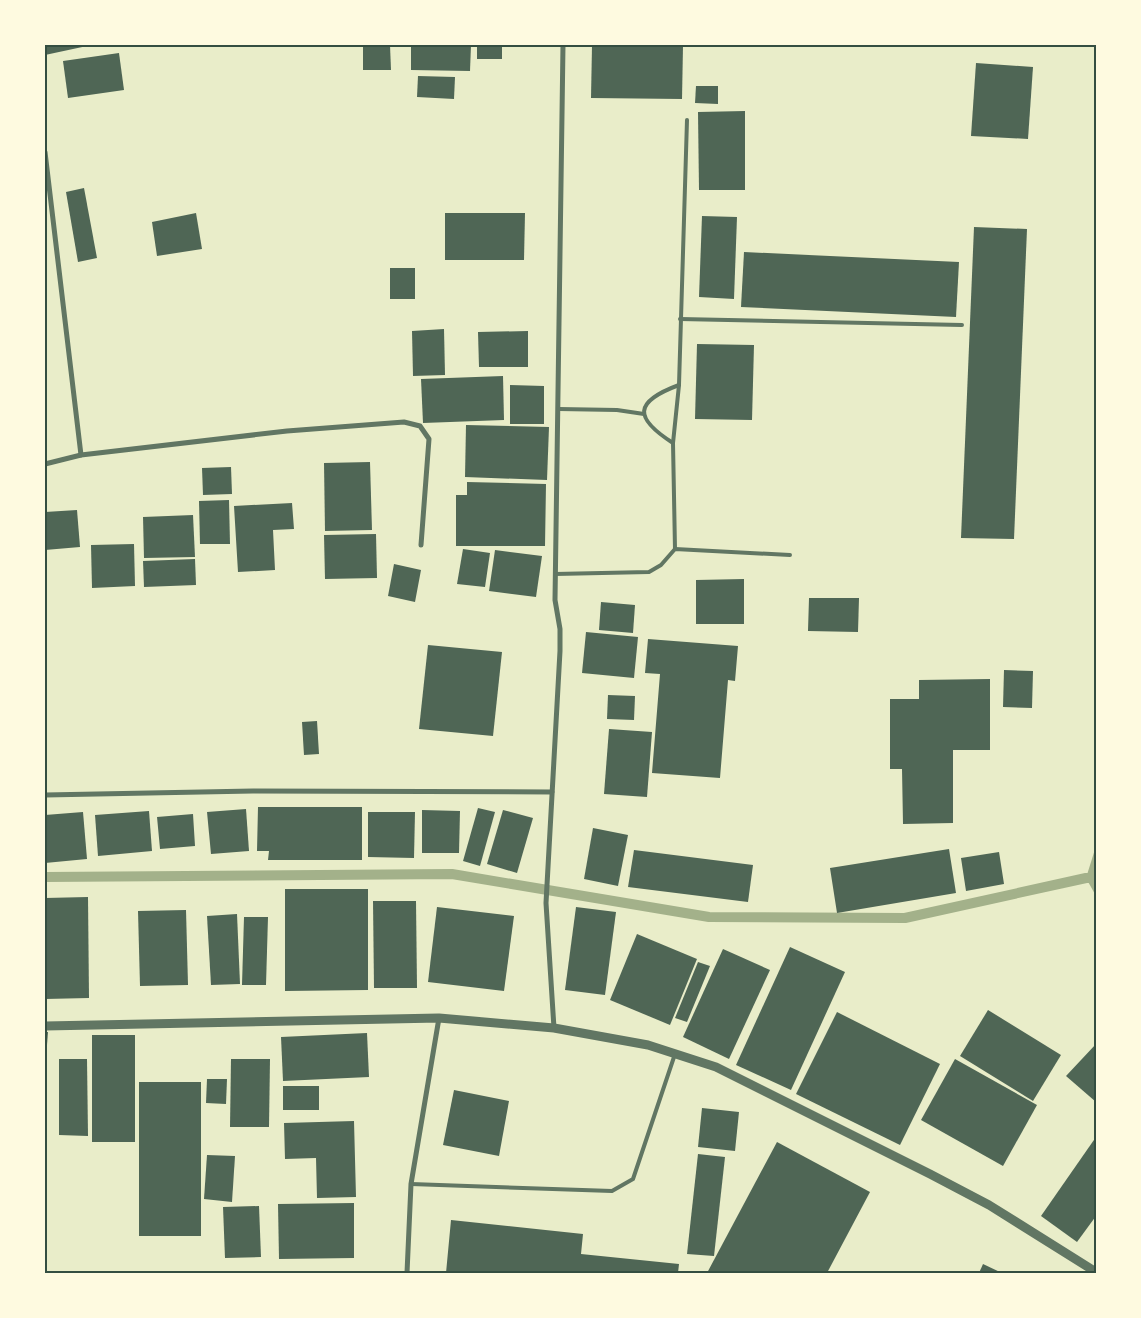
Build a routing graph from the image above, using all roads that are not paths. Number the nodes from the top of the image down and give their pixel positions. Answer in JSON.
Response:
{"nodes":[{"id":1,"x":563,"y":45,"type":"edge"},
{"id":2,"x":687,"y":120,"type":"dead end"},
{"id":3,"x":45,"y":152,"type":"edge"},
{"id":4,"x":680,"y":319,"type":"junction"},
{"id":5,"x":962,"y":326,"type":"dead end"},
{"id":6,"x":679,"y":385,"type":"junction"},
{"id":7,"x":559,"y":410,"type":"junction"},
{"id":8,"x":644,"y":414,"type":"junction"},
{"id":9,"x":673,"y":443,"type":"junction"},
{"id":10,"x":81,"y":455,"type":"junction"},
{"id":11,"x":45,"y":464,"type":"edge"},
{"id":12,"x":421,"y":545,"type":"dead end"},
{"id":13,"x":675,"y":549,"type":"junction"},
{"id":14,"x":790,"y":555,"type":"dead end"},
{"id":15,"x":555,"y":574,"type":"junction"},
{"id":16,"x":552,"y":792,"type":"junction"},
{"id":17,"x":45,"y":795,"type":"edge"},
{"id":18,"x":439,"y":1018,"type":"junction"},
{"id":19,"x":45,"y":1026,"type":"edge"},
{"id":20,"x":554,"y":1028,"type":"junction"},
{"id":21,"x":675,"y":1054,"type":"junction"},
{"id":22,"x":411,"y":1184,"type":"junction"},
{"id":23,"x":1096,"y":1272,"type":"edge"},
{"id":24,"x":407,"y":1273,"type":"edge"}],
"edges":[{"from":1,"to":7,"type":"street"},
{"from":2,"to":4,"type":"lane"},
{"from":3,"to":10,"type":"street"},
{"from":4,"to":5,"type":"lane"},
{"from":4,"to":6,"type":"lane"},
{"from":6,"to":8,"type":"lane"},
{"from":6,"to":9,"type":"lane"},
{"from":7,"to":8,"type":"lane"},
{"from":7,"to":15,"type":"street"},
{"from":8,"to":9,"type":"lane"},
{"from":9,"to":13,"type":"lane"},
{"from":10,"to":11,"type":"street"},
{"from":10,"to":12,"type":"street"},
{"from":13,"to":14,"type":"lane"},
{"from":13,"to":15,"type":"lane"},
{"from":15,"to":16,"type":"street"},
{"from":16,"to":17,"type":"street"},
{"from":16,"to":20,"type":"street"},
{"from":18,"to":19,"type":"street"},
{"from":18,"to":20,"type":"street"},
{"from":18,"to":22,"type":"street"},
{"from":20,"to":21,"type":"street"},
{"from":21,"to":22,"type":"lane"},
{"from":21,"to":23,"type":"street"},
{"from":22,"to":24,"type":"street"}]}
